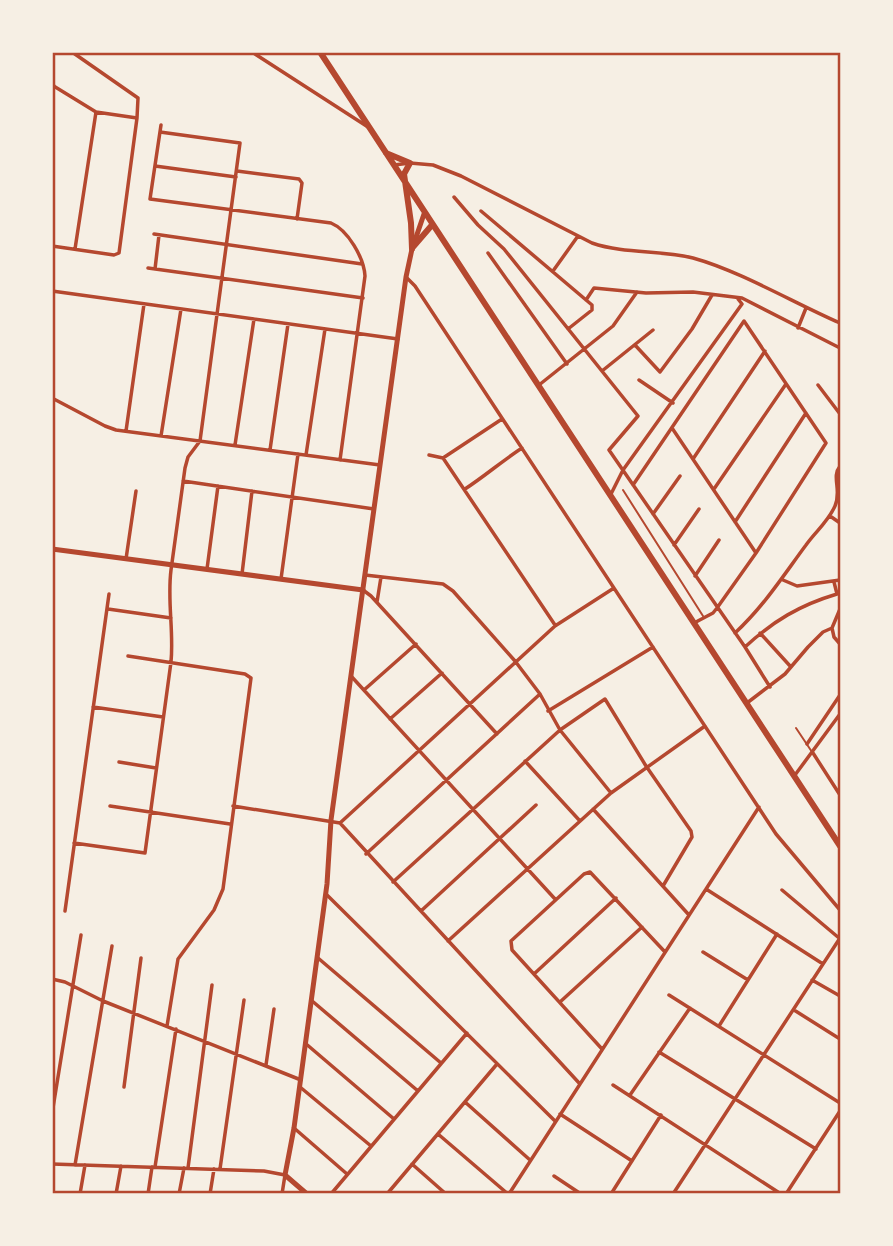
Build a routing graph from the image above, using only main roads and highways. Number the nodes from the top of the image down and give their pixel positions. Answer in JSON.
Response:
{"nodes":[{"id":1,"x":320,"y":52,"type":"edge"},
{"id":2,"x":385,"y":152,"type":"junction"},
{"id":3,"x":405,"y":184,"type":"junction"},
{"id":4,"x":424,"y":214,"type":"junction"},
{"id":5,"x":432,"y":225,"type":"junction"},
{"id":6,"x":412,"y":249,"type":"junction"},
{"id":7,"x":52,"y":549,"type":"edge"},
{"id":8,"x":363,"y":590,"type":"junction"},
{"id":9,"x":841,"y":846,"type":"edge"},
{"id":10,"x":307,"y":1194,"type":"edge"}],
"edges":[{"from":1,"to":2,"type":"main road"},
{"from":2,"to":3,"type":"main road"},
{"from":2,"to":3,"type":"main road"},
{"from":3,"to":4,"type":"main road"},
{"from":3,"to":6,"type":"main road"},
{"from":4,"to":5,"type":"main road"},
{"from":4,"to":6,"type":"main road"},
{"from":5,"to":6,"type":"main road"},
{"from":5,"to":9,"type":"main road"},
{"from":6,"to":8,"type":"main road"},
{"from":7,"to":8,"type":"main road"},
{"from":8,"to":10,"type":"main road"}]}
